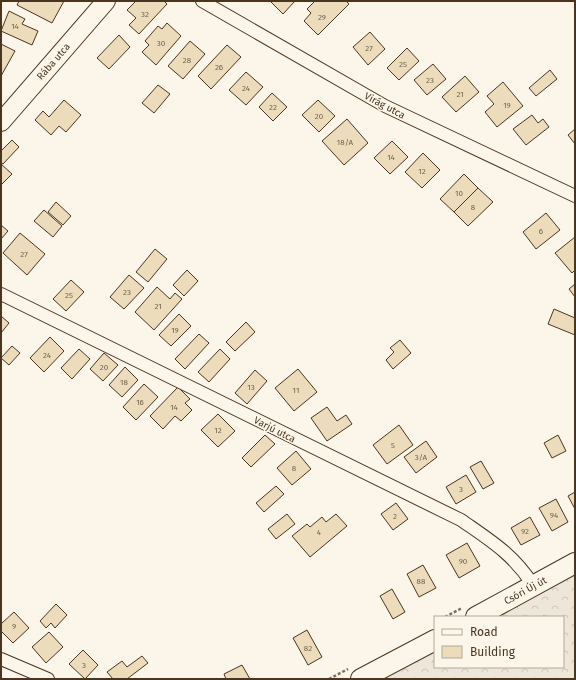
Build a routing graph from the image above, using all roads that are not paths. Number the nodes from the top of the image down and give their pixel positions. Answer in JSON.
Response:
{"nodes":[{"id":1,"x":106,"y":1,"type":"edge"},
{"id":2,"x":202,"y":1,"type":"edge"},
{"id":3,"x":1,"y":122,"type":"edge"},
{"id":4,"x":575,"y":196,"type":"edge"},
{"id":5,"x":1,"y":294,"type":"edge"},
{"id":6,"x":575,"y":563,"type":"edge"},
{"id":7,"x":533,"y":585,"type":"junction"},
{"id":8,"x":478,"y":616,"type":"edge"},
{"id":9,"x":434,"y":641,"type":"edge"},
{"id":10,"x":1,"y":659,"type":"edge"},
{"id":11,"x":48,"y":679,"type":"edge"},
{"id":12,"x":361,"y":679,"type":"edge"}],
"edges":[{"from":1,"to":3,"type":"street","name":"Rába utca"},
{"from":2,"to":4,"type":"street","name":"Virág utca"},
{"from":5,"to":7,"type":"street","name":"Varjú utca"},
{"from":6,"to":7,"type":"main road","name":"Csóri Új út"},
{"from":7,"to":8,"type":"main road","name":"Csóri Új út"},
{"from":9,"to":12,"type":"main road"},
{"from":10,"to":11,"type":"street"}]}
